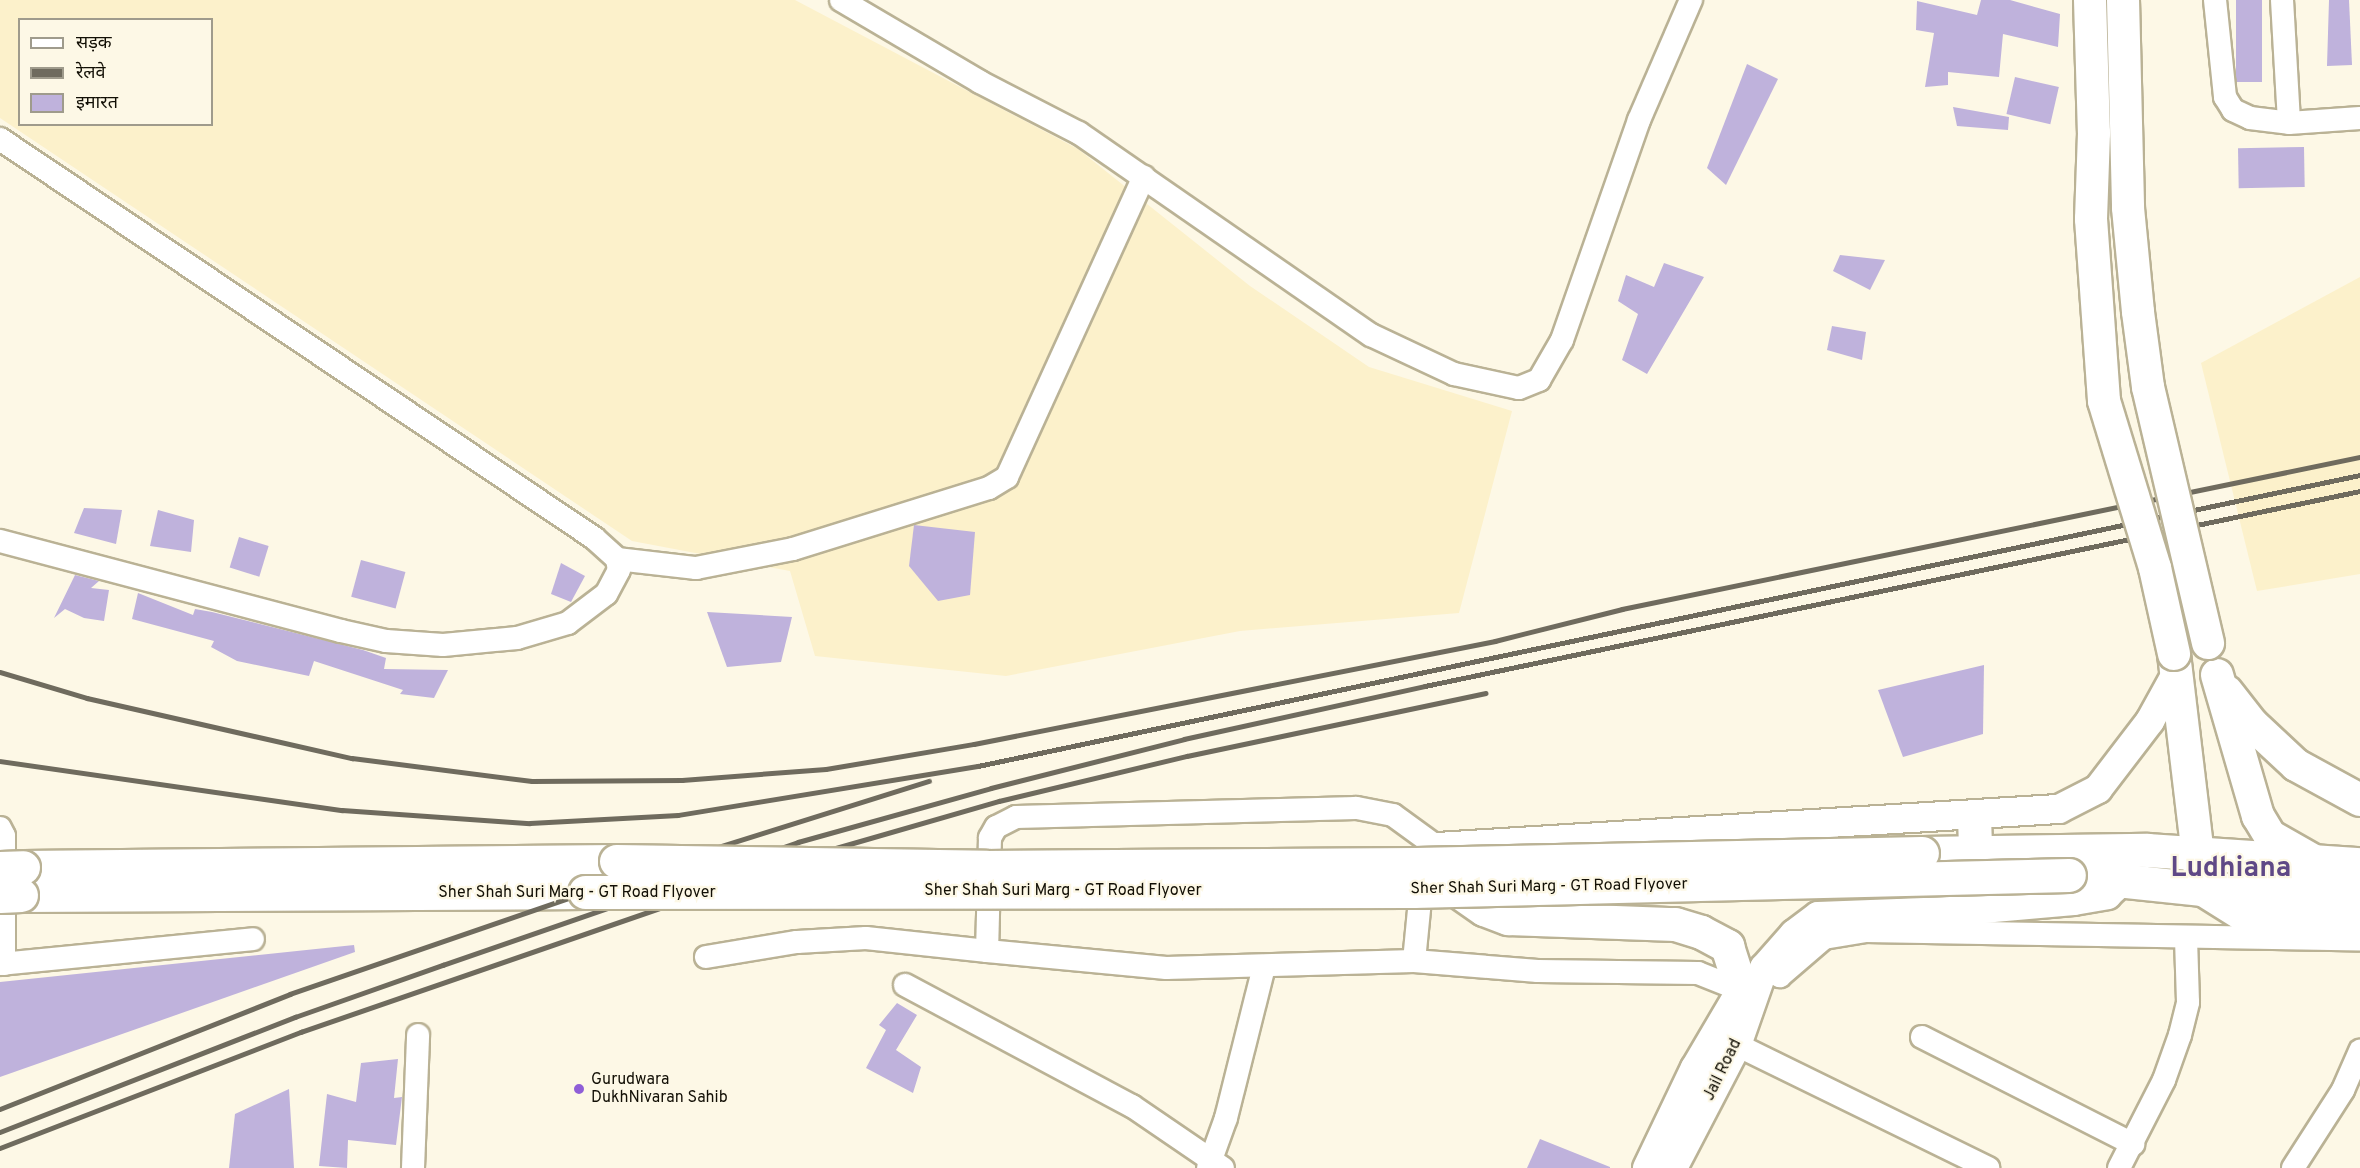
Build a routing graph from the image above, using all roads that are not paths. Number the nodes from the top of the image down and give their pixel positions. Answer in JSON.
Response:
{"nodes":[{"id":1,"x":841,"y":0,"type":"edge"},
{"id":2,"x":1691,"y":0,"type":"edge"},
{"id":3,"x":2090,"y":0,"type":"edge"},
{"id":4,"x":2123,"y":0,"type":"edge"},
{"id":5,"x":2215,"y":0,"type":"edge"},
{"id":6,"x":2282,"y":0,"type":"edge"},
{"id":7,"x":2360,"y":118,"type":"edge"},
{"id":8,"x":2289,"y":123,"type":"junction"},
{"id":9,"x":0,"y":139,"type":"edge"},
{"id":10,"x":1144,"y":177,"type":"junction"},
{"id":11,"x":0,"y":541,"type":"edge"},
{"id":12,"x":617,"y":559,"type":"junction"},
{"id":13,"x":2177,"y":672,"type":"junction"},
{"id":14,"x":2215,"y":673,"type":"junction"},
{"id":15,"x":2360,"y":800,"type":"edge"},
{"id":16,"x":1974,"y":817,"type":"junction"},
{"id":17,"x":0,"y":828,"type":"edge"},
{"id":18,"x":2360,"y":847,"type":"edge"},
{"id":19,"x":1975,"y":850,"type":"junction"},
{"id":20,"x":1430,"y":854,"type":"junction"},
{"id":21,"x":2198,"y":856,"type":"junction"},
{"id":22,"x":2246,"y":858,"type":"junction"},
{"id":23,"x":2316,"y":862,"type":"junction"},
{"id":24,"x":2360,"y":864,"type":"edge"},
{"id":25,"x":0,"y":868,"type":"edge"},
{"id":26,"x":2125,"y":878,"type":"junction"},
{"id":27,"x":1455,"y":889,"type":"junction"},
{"id":28,"x":2202,"y":889,"type":"junction"},
{"id":29,"x":2360,"y":893,"type":"edge"},
{"id":30,"x":0,"y":896,"type":"edge"},
{"id":31,"x":2265,"y":914,"type":"joint"},
{"id":32,"x":2360,"y":917,"type":"edge"},
{"id":33,"x":2187,"y":938,"type":"junction"},
{"id":34,"x":253,"y":939,"type":"dead end"},
{"id":35,"x":2360,"y":940,"type":"edge"},
{"id":36,"x":987,"y":951,"type":"junction"},
{"id":37,"x":706,"y":957,"type":"dead end"},
{"id":38,"x":1414,"y":961,"type":"junction"},
{"id":39,"x":2,"y":964,"type":"edge"},
{"id":40,"x":1264,"y":967,"type":"junction"},
{"id":41,"x":1746,"y":973,"type":"junction"},
{"id":42,"x":905,"y":985,"type":"dead end"},
{"id":43,"x":418,"y":1035,"type":"dead end"},
{"id":44,"x":1922,"y":1037,"type":"dead end"},
{"id":45,"x":1737,"y":1044,"type":"junction"},
{"id":46,"x":2360,"y":1051,"type":"edge"},
{"id":47,"x":2352,"y":1087,"type":"edge"},
{"id":48,"x":2133,"y":1144,"type":"junction"},
{"id":49,"x":1214,"y":1165,"type":"edge"},
{"id":50,"x":413,"y":1168,"type":"edge"},
{"id":51,"x":1647,"y":1168,"type":"edge"},
{"id":52,"x":1673,"y":1168,"type":"edge"},
{"id":53,"x":1988,"y":1168,"type":"edge"},
{"id":54,"x":2119,"y":1168,"type":"edge"},
{"id":55,"x":2293,"y":1168,"type":"edge"}],
"edges":[{"from":1,"to":10,"type":"street"},
{"from":2,"to":10,"type":"street"},
{"from":3,"to":13,"type":"main road","bridge":true},
{"from":4,"to":14,"type":"main road","bridge":true},
{"from":5,"to":8,"type":"street"},
{"from":6,"to":8,"type":"street"},
{"from":7,"to":8,"type":"street"},
{"from":9,"to":12,"type":"street"},
{"from":10,"to":12,"type":"street"},
{"from":11,"to":12,"type":"street"},
{"from":13,"to":16,"type":"street"},
{"from":13,"to":21,"type":"main road"},
{"from":14,"to":15,"type":"main road"},
{"from":14,"to":22,"type":"main road"},
{"from":14,"to":23,"type":"main road"},
{"from":16,"to":19,"type":"main road"},
{"from":16,"to":20,"type":"street"},
{"from":17,"to":39,"type":"street"},
{"from":18,"to":23,"type":"main road"},
{"from":19,"to":21,"type":"main road","name":"Sher Shah Suri Marg - GT Road Flyover"},
{"from":19,"to":25,"type":"main road","name":"Sher Shah Suri Marg - GT Road Flyover","bridge":true},
{"from":20,"to":36,"type":"street"},
{"from":20,"to":38,"type":"street"},
{"from":21,"to":22,"type":"main road","name":"Sher Shah Suri Marg - GT Road Flyover"},
{"from":21,"to":28,"type":"main road"},
{"from":22,"to":23,"type":"main road","name":"Sher Shah Suri Marg - GT Road Flyover"},
{"from":23,"to":24,"type":"main road"},
{"from":26,"to":27,"type":"main road","name":"Sher Shah Suri Marg - GT Road Flyover","bridge":true},
{"from":26,"to":28,"type":"main road","name":"Sher Shah Suri Marg - GT Road Flyover"},
{"from":26,"to":41,"type":"street"},
{"from":27,"to":30,"type":"main road","name":"Sher Shah Suri Marg - GT Road Flyover","bridge":true},
{"from":27,"to":41,"type":"main road"},
{"from":28,"to":29,"type":"main road"},
{"from":28,"to":31,"type":"main road"},
{"from":31,"to":32,"type":"street"},
{"from":33,"to":35,"type":"street"},
{"from":33,"to":41,"type":"street"},
{"from":33,"to":48,"type":"street"},
{"from":34,"to":39,"type":"street"},
{"from":36,"to":37,"type":"street"},
{"from":36,"to":40,"type":"street"},
{"from":38,"to":40,"type":"street"},
{"from":38,"to":41,"type":"street"},
{"from":40,"to":49,"type":"street"},
{"from":41,"to":45,"type":"street","name":"Jail Road"},
{"from":41,"to":51,"type":"street","name":"Jail Road"},
{"from":42,"to":49,"type":"street"},
{"from":43,"to":50,"type":"street"},
{"from":44,"to":48,"type":"street"},
{"from":45,"to":52,"type":"street","name":"Jail Road"},
{"from":45,"to":53,"type":"street"},
{"from":46,"to":47,"type":"street"},
{"from":47,"to":55,"type":"street"},
{"from":48,"to":54,"type":"street"}]}
